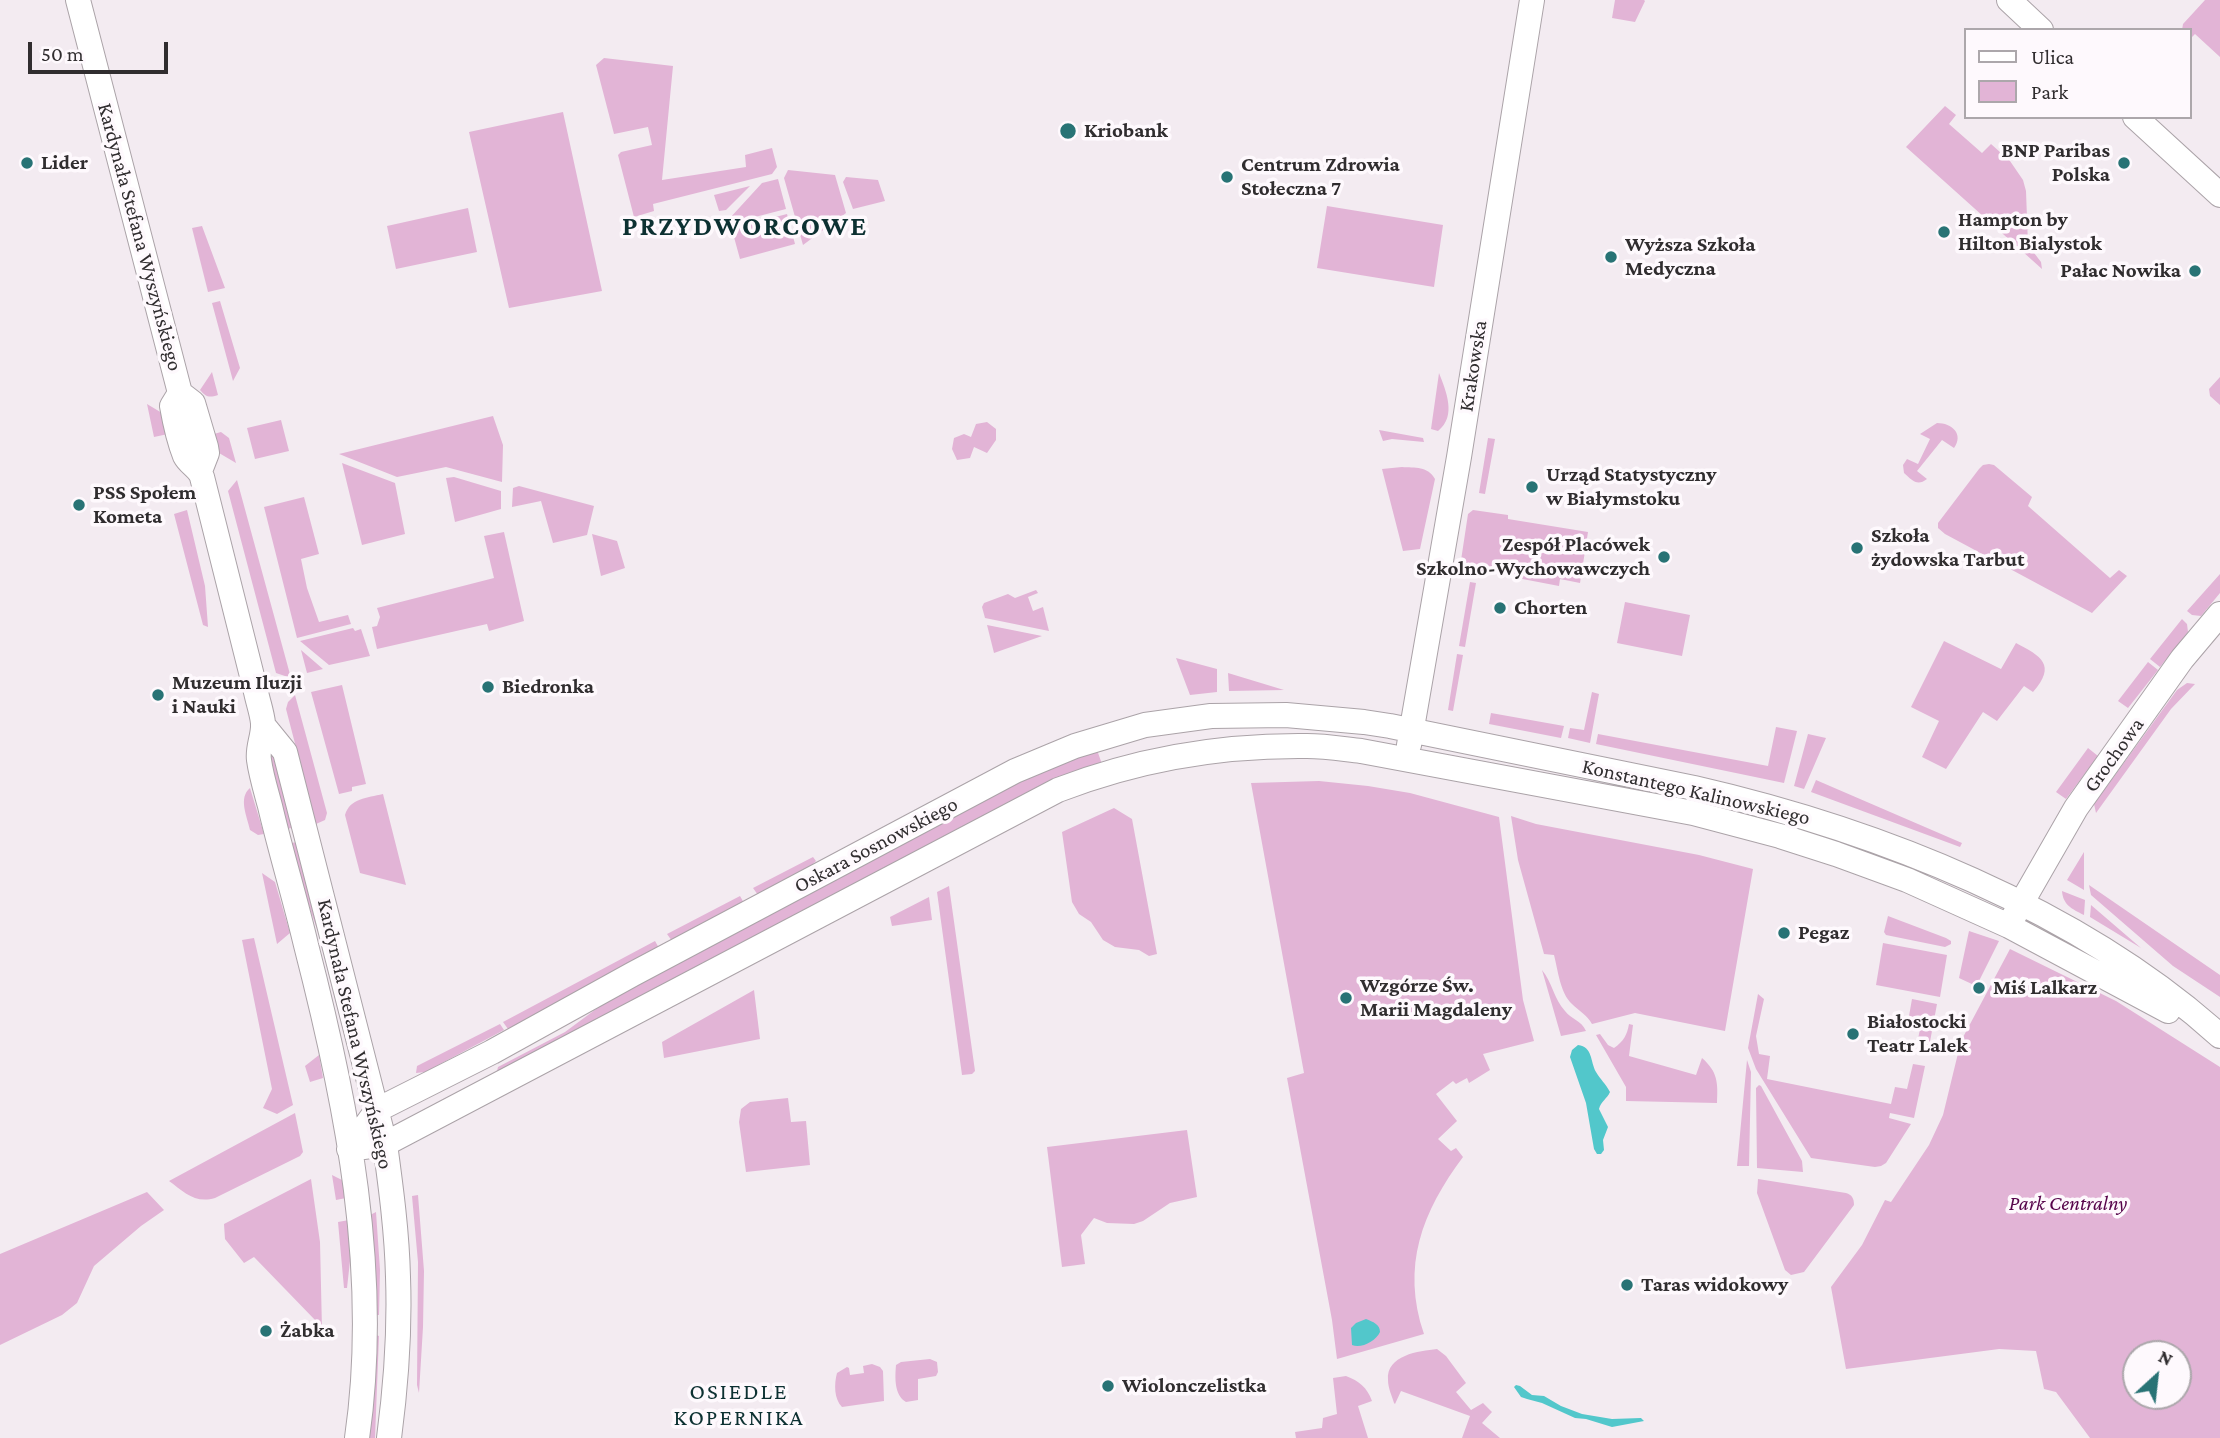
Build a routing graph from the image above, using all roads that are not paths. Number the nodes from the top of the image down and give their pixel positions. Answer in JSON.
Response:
{"nodes":[{"id":1,"x":78,"y":0,"type":"edge"},
{"id":2,"x":1532,"y":0,"type":"edge"},
{"id":3,"x":2009,"y":0,"type":"edge"},
{"id":4,"x":2039,"y":28,"type":"edge"},
{"id":5,"x":2137,"y":119,"type":"edge"},
{"id":6,"x":2220,"y":195,"type":"edge"},
{"id":7,"x":2220,"y":614,"type":"edge"},
{"id":8,"x":263,"y":724,"type":"junction"},
{"id":9,"x":1145,"y":725,"type":"junction"},
{"id":10,"x":1412,"y":731,"type":"junction"},
{"id":11,"x":1407,"y":760,"type":"junction"},
{"id":12,"x":1153,"y":761,"type":"junction"},
{"id":13,"x":1785,"y":811,"type":"junction"},
{"id":14,"x":1780,"y":836,"type":"junction"},
{"id":15,"x":2014,"y":915,"type":"junction"},
{"id":16,"x":354,"y":1019,"type":"junction"},
{"id":17,"x":326,"y":1020,"type":"junction"},
{"id":18,"x":2220,"y":1036,"type":"edge"},
{"id":19,"x":492,"y":1052,"type":"junction"},
{"id":20,"x":506,"y":1082,"type":"junction"},
{"id":21,"x":377,"y":1111,"type":"junction"},
{"id":22,"x":386,"y":1144,"type":"junction"},
{"id":23,"x":349,"y":1149,"type":"junction"},
{"id":24,"x":364,"y":1331,"type":"junction"},
{"id":25,"x":398,"y":1334,"type":"junction"},
{"id":26,"x":357,"y":1438,"type":"edge"},
{"id":27,"x":389,"y":1438,"type":"edge"}],
"edges":[{"from":1,"to":8,"type":"street","name":"Kardynała Stefana Wyszyńskiego"},
{"from":2,"to":10,"type":"street","name":"Krakowska"},
{"from":3,"to":4,"type":"street"},
{"from":5,"to":6,"type":"street"},
{"from":7,"to":15,"type":"street","name":"Grochowa"},
{"from":8,"to":16,"type":"street","name":"Kardynała Stefana Wyszyńskiego"},
{"from":8,"to":17,"type":"street","name":"Kardynała Stefana Wyszyńskiego"},
{"from":9,"to":10,"type":"street","name":"Oskara Sosnowskiego"},
{"from":9,"to":12,"type":"street"},
{"from":9,"to":19,"type":"street","name":"Oskara Sosnowskiego"},
{"from":10,"to":11,"type":"street","name":"Krakowska"},
{"from":10,"to":13,"type":"street","name":"Konstantego Kalinowskiego"},
{"from":11,"to":12,"type":"street","name":"Oskara Sosnowskiego"},
{"from":11,"to":14,"type":"street","name":"Konstantego Kalinowskiego"},
{"from":12,"to":20,"type":"street","name":"Oskara Sosnowskiego"},
{"from":13,"to":14,"type":"street"},
{"from":13,"to":15,"type":"street","name":"Konstantego Kalinowskiego"},
{"from":14,"to":15,"type":"street","name":"Konstantego Kalinowskiego"},
{"from":15,"to":18,"type":"street","name":"Konstantego Kalinowskiego"},
{"from":16,"to":17,"type":"street"},
{"from":16,"to":21,"type":"street","name":"Kardynała Stefana Wyszyńskiego"},
{"from":17,"to":23,"type":"street","name":"Kardynała Stefana Wyszyńskiego"},
{"from":19,"to":20,"type":"street"},
{"from":19,"to":21,"type":"street","name":"Oskara Sosnowskiego"},
{"from":20,"to":22,"type":"street","name":"Oskara Sosnowskiego"},
{"from":21,"to":22,"type":"street","name":"Kardynała Stefana Wyszyńskiego"},
{"from":21,"to":23,"type":"street"},
{"from":22,"to":23,"type":"street","name":"Oskara Sosnowskiego"},
{"from":22,"to":25,"type":"street","name":"Kardynała Stefana Wyszyńskiego"},
{"from":23,"to":24,"type":"street","name":"Kardynała Stefana Wyszyńskiego"},
{"from":24,"to":25,"type":"street"},
{"from":24,"to":26,"type":"street","name":"Kardynała Stefana Wyszyńskiego"},
{"from":25,"to":27,"type":"street","name":"Kardynała Stefana Wyszyńskiego"}]}
